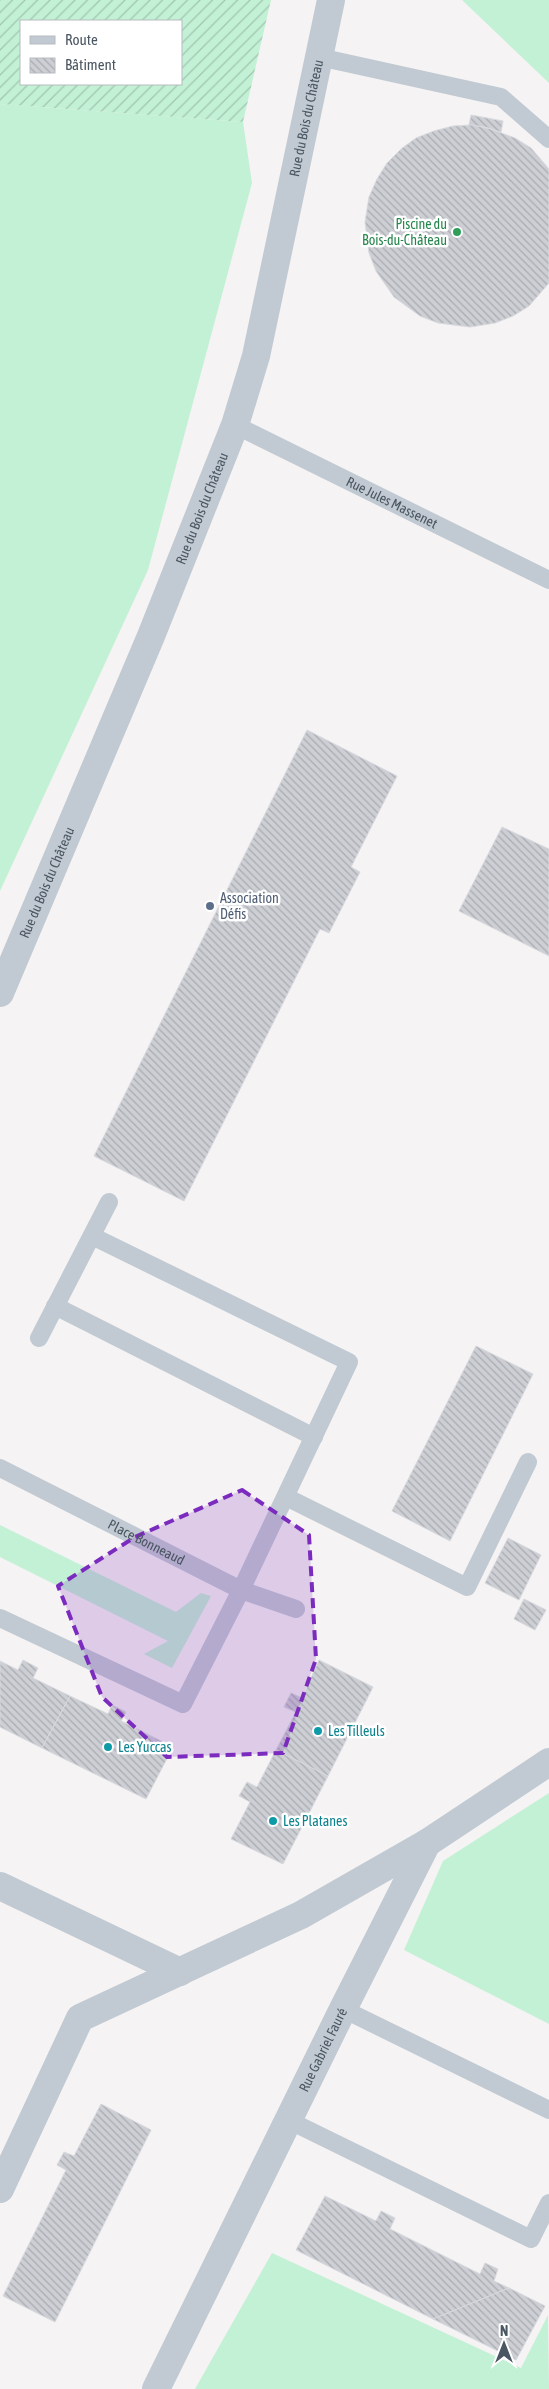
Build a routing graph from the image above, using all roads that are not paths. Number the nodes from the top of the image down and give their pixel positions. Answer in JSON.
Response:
{"nodes":[{"id":1,"x":331,"y":0,"type":"edge"},
{"id":2,"x":319,"y":57,"type":"junction"},
{"id":3,"x":549,"y":139,"type":"edge"},
{"id":4,"x":236,"y":425,"type":"junction"},
{"id":5,"x":549,"y":580,"type":"edge"},
{"id":6,"x":0,"y":993,"type":"edge"},
{"id":7,"x":109,"y":1202,"type":"dead end"},
{"id":8,"x":92,"y":1236,"type":"junction"},
{"id":9,"x":55,"y":1306,"type":"junction"},
{"id":10,"x":39,"y":1338,"type":"dead end"},
{"id":11,"x":314,"y":1437,"type":"junction"},
{"id":12,"x":528,"y":1462,"type":"dead end"},
{"id":13,"x":0,"y":1468,"type":"edge"},
{"id":14,"x":286,"y":1497,"type":"junction"},
{"id":15,"x":242,"y":1590,"type":"junction"},
{"id":16,"x":296,"y":1609,"type":"dead end"},
{"id":17,"x":0,"y":1618,"type":"edge"},
{"id":18,"x":549,"y":1762,"type":"edge"},
{"id":19,"x":427,"y":1843,"type":"junction"},
{"id":20,"x":0,"y":1886,"type":"edge"},
{"id":21,"x":180,"y":1972,"type":"junction"},
{"id":22,"x":343,"y":2009,"type":"junction"},
{"id":23,"x":549,"y":2110,"type":"edge"},
{"id":24,"x":288,"y":2120,"type":"junction"},
{"id":25,"x":0,"y":2188,"type":"edge"},
{"id":26,"x":549,"y":2203,"type":"edge"},
{"id":27,"x":156,"y":2389,"type":"edge"}],
"edges":[{"from":1,"to":2,"type":"street","name":"Rue du Bois du Château"},
{"from":2,"to":3,"type":"lane"},
{"from":2,"to":4,"type":"street","name":"Rue du Bois du Château"},
{"from":4,"to":5,"type":"lane","name":"Rue Jules Massenet"},
{"from":4,"to":6,"type":"street","name":"Rue du Bois du Château"},
{"from":7,"to":8,"type":"lane"},
{"from":8,"to":9,"type":"lane"},
{"from":8,"to":11,"type":"lane"},
{"from":9,"to":10,"type":"lane"},
{"from":9,"to":11,"type":"lane"},
{"from":11,"to":14,"type":"lane"},
{"from":12,"to":14,"type":"lane"},
{"from":13,"to":15,"type":"lane","name":"Place Bonneaud"},
{"from":14,"to":15,"type":"lane"},
{"from":15,"to":16,"type":"lane","name":"Place Bonneaud"},
{"from":15,"to":17,"type":"lane"},
{"from":18,"to":19,"type":"street","name":"Rue Gabriel Fauré"},
{"from":19,"to":21,"type":"street"},
{"from":19,"to":22,"type":"street","name":"Rue Gabriel Fauré"},
{"from":20,"to":21,"type":"street"},
{"from":21,"to":25,"type":"street"},
{"from":22,"to":23,"type":"lane"},
{"from":22,"to":24,"type":"street","name":"Rue Gabriel Fauré"},
{"from":24,"to":26,"type":"lane"},
{"from":24,"to":27,"type":"street","name":"Rue Gabriel Fauré"}]}
